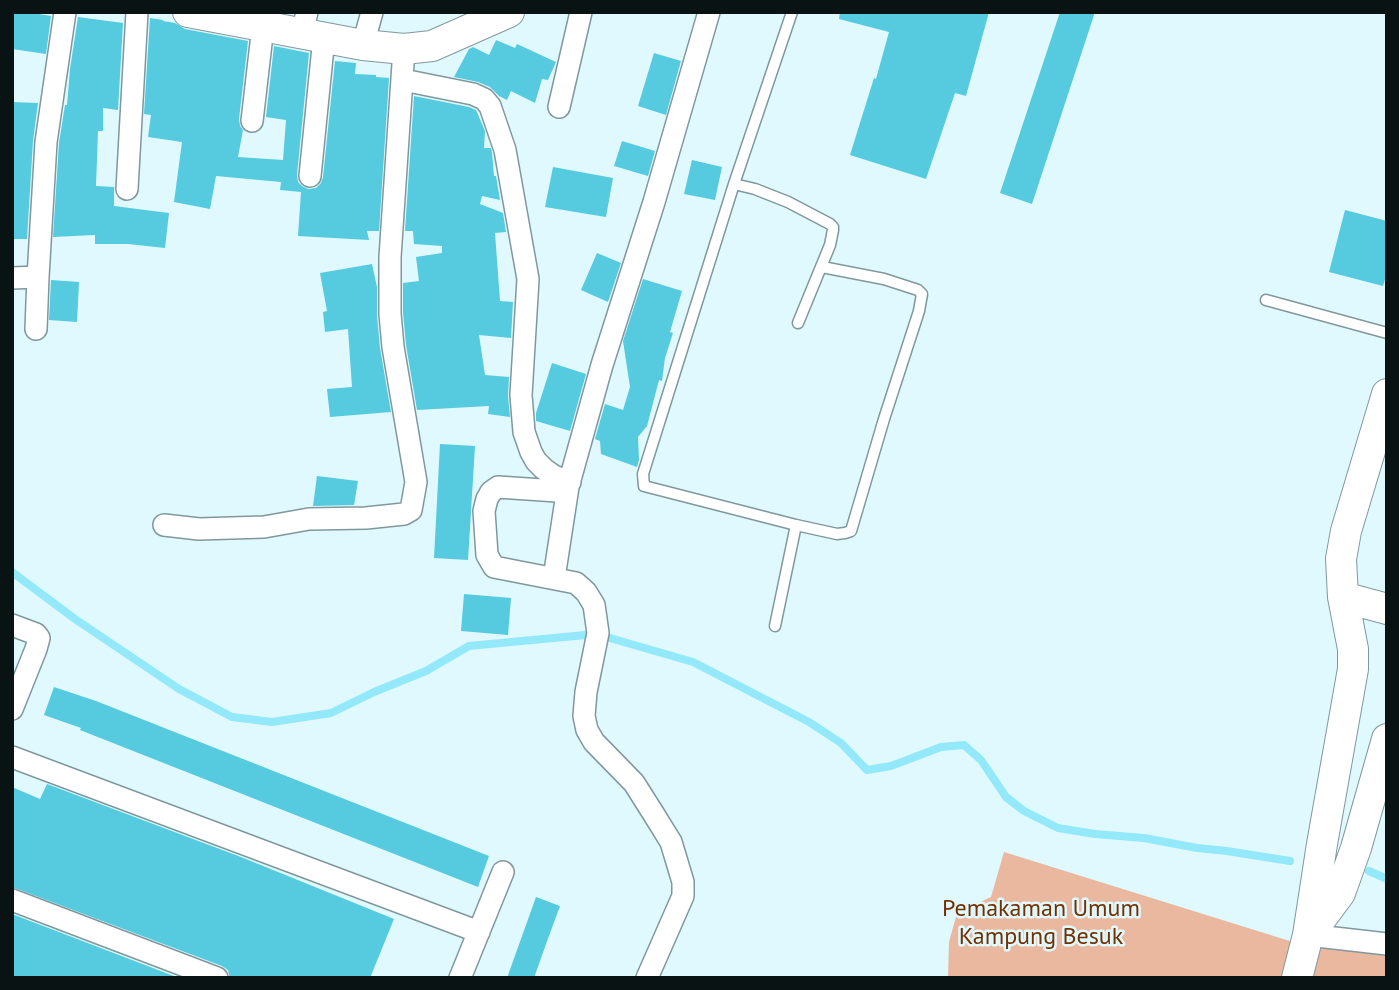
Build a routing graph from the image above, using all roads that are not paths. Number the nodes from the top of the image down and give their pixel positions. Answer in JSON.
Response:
{"nodes":[{"id":1,"x":65,"y":12,"type":"edge"},
{"id":2,"x":137,"y":12,"type":"edge"},
{"id":3,"x":188,"y":12,"type":"edge"},
{"id":4,"x":372,"y":12,"type":"edge"},
{"id":5,"x":509,"y":12,"type":"edge"},
{"id":6,"x":581,"y":12,"type":"edge"},
{"id":7,"x":709,"y":12,"type":"edge"},
{"id":8,"x":792,"y":12,"type":"edge"},
{"id":9,"x":263,"y":26,"type":"junction"},
{"id":10,"x":311,"y":27,"type":"edge"},
{"id":11,"x":363,"y":45,"type":"junction"},
{"id":12,"x":404,"y":50,"type":"junction"},
{"id":13,"x":403,"y":80,"type":"junction"},
{"id":14,"x":559,"y":107,"type":"dead end"},
{"id":15,"x":252,"y":121,"type":"dead end"},
{"id":16,"x":310,"y":176,"type":"dead end"},
{"id":17,"x":734,"y":184,"type":"junction"},
{"id":18,"x":127,"y":189,"type":"dead end"},
{"id":19,"x":822,"y":267,"type":"junction"},
{"id":20,"x":38,"y":277,"type":"junction"},
{"id":21,"x":12,"y":278,"type":"edge"},
{"id":22,"x":1266,"y":300,"type":"dead end"},
{"id":23,"x":798,"y":323,"type":"dead end"},
{"id":24,"x":36,"y":328,"type":"dead end"},
{"id":25,"x":1387,"y":333,"type":"edge"},
{"id":26,"x":1387,"y":394,"type":"edge"},
{"id":27,"x":569,"y":484,"type":"junction"},
{"id":28,"x":164,"y":525,"type":"dead end"},
{"id":29,"x":796,"y":525,"type":"junction"},
{"id":30,"x":554,"y":578,"type":"junction"},
{"id":31,"x":1343,"y":597,"type":"junction"},
{"id":32,"x":1387,"y":609,"type":"edge"},
{"id":33,"x":12,"y":625,"type":"edge"},
{"id":34,"x":775,"y":626,"type":"dead end"},
{"id":35,"x":12,"y":709,"type":"edge"},
{"id":36,"x":1387,"y":739,"type":"edge"},
{"id":37,"x":12,"y":757,"type":"edge"},
{"id":38,"x":503,"y":872,"type":"dead end"},
{"id":39,"x":12,"y":900,"type":"edge"},
{"id":40,"x":479,"y":932,"type":"junction"},
{"id":41,"x":1308,"y":935,"type":"junction"},
{"id":42,"x":1387,"y":944,"type":"edge"},
{"id":43,"x":218,"y":978,"type":"edge"},
{"id":44,"x":460,"y":978,"type":"edge"},
{"id":45,"x":648,"y":978,"type":"edge"},
{"id":46,"x":1297,"y":978,"type":"edge"}],
"edges":[{"from":1,"to":20,"type":"street"},
{"from":2,"to":18,"type":"street"},
{"from":3,"to":9,"type":"street"},
{"from":4,"to":11,"type":"street"},
{"from":5,"to":12,"type":"street"},
{"from":6,"to":14,"type":"street"},
{"from":7,"to":27,"type":"street"},
{"from":8,"to":17,"type":"lane"},
{"from":9,"to":10,"type":"street"},
{"from":9,"to":15,"type":"street"},
{"from":10,"to":11,"type":"street"},
{"from":10,"to":16,"type":"street"},
{"from":11,"to":12,"type":"street"},
{"from":12,"to":13,"type":"street"},
{"from":13,"to":27,"type":"street"},
{"from":13,"to":28,"type":"street"},
{"from":17,"to":19,"type":"lane"},
{"from":17,"to":29,"type":"lane"},
{"from":19,"to":23,"type":"lane"},
{"from":19,"to":29,"type":"lane"},
{"from":20,"to":21,"type":"street"},
{"from":20,"to":24,"type":"street"},
{"from":22,"to":25,"type":"lane"},
{"from":26,"to":31,"type":"street"},
{"from":27,"to":30,"type":"street"},
{"from":27,"to":30,"type":"street"},
{"from":29,"to":34,"type":"lane"},
{"from":30,"to":45,"type":"street"},
{"from":31,"to":32,"type":"street"},
{"from":31,"to":41,"type":"street"},
{"from":33,"to":35,"type":"street"},
{"from":36,"to":41,"type":"street"},
{"from":37,"to":40,"type":"street"},
{"from":38,"to":40,"type":"street"},
{"from":39,"to":43,"type":"street"},
{"from":40,"to":44,"type":"street"},
{"from":41,"to":42,"type":"street"},
{"from":41,"to":46,"type":"street"}]}
